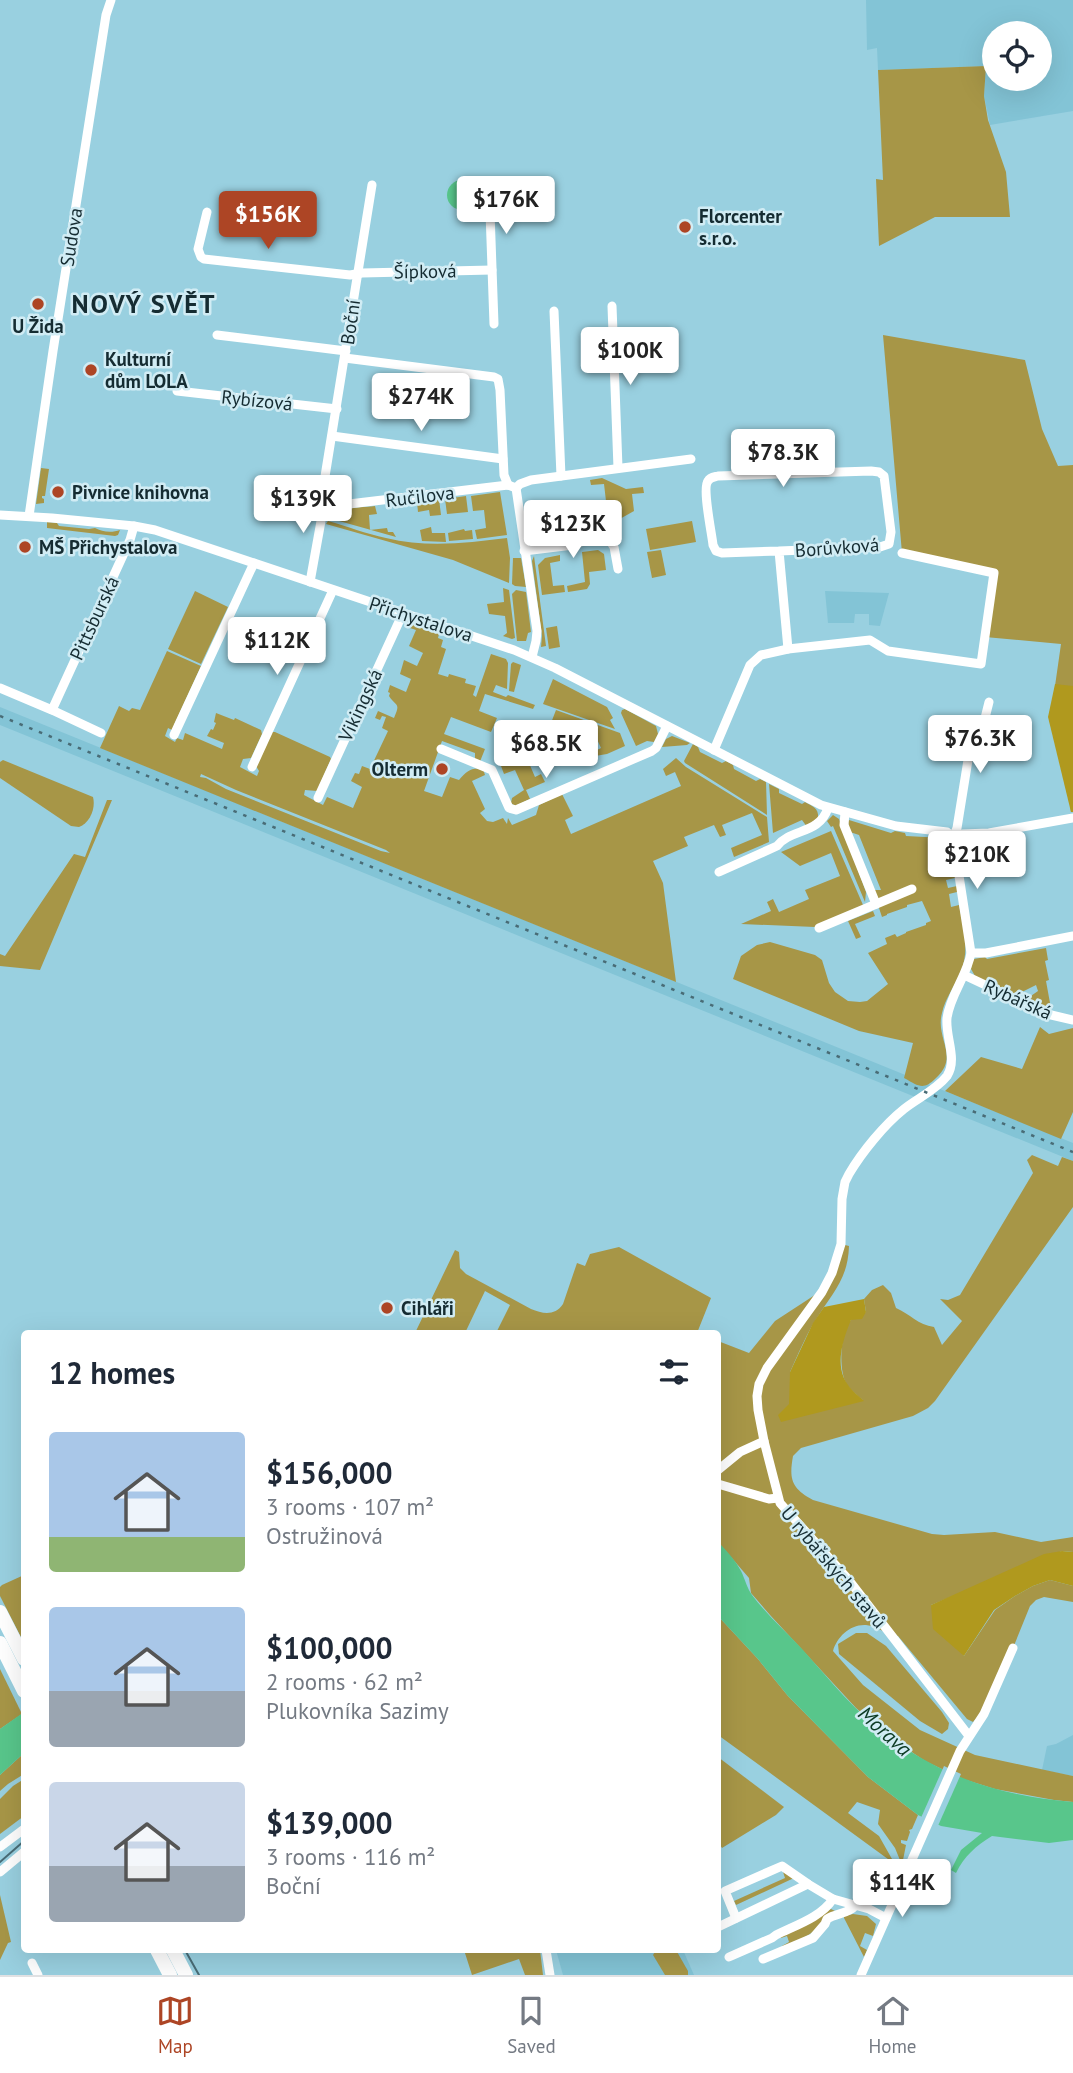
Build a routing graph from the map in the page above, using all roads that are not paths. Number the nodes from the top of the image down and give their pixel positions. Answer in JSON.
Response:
{"nodes":[{"id":1,"x":111,"y":0,"type":"edge"},
{"id":2,"x":372,"y":186,"type":"dead end"},
{"id":3,"x":207,"y":212,"type":"dead end"},
{"id":4,"x":490,"y":212,"type":"dead end"},
{"id":5,"x":492,"y":270,"type":"junction"},
{"id":6,"x":357,"y":274,"type":"junction"},
{"id":7,"x":612,"y":306,"type":"dead end"},
{"id":8,"x":555,"y":311,"type":"dead end"},
{"id":9,"x":494,"y":324,"type":"dead end"},
{"id":10,"x":218,"y":335,"type":"dead end"},
{"id":11,"x":346,"y":354,"type":"junction"},
{"id":12,"x":177,"y":391,"type":"dead end"},
{"id":13,"x":337,"y":409,"type":"junction"},
{"id":14,"x":332,"y":436,"type":"junction"},
{"id":15,"x":691,"y":458,"type":"dead end"},
{"id":16,"x":503,"y":459,"type":"junction"},
{"id":17,"x":618,"y":468,"type":"junction"},
{"id":18,"x":561,"y":476,"type":"junction"},
{"id":19,"x":512,"y":486,"type":"junction"},
{"id":20,"x":323,"y":510,"type":"junction"},
{"id":21,"x":0,"y":515,"type":"edge"},
{"id":22,"x":29,"y":516,"type":"junction"},
{"id":23,"x":134,"y":526,"type":"junction"},
{"id":24,"x":524,"y":551,"type":"junction"},
{"id":25,"x":779,"y":551,"type":"junction"},
{"id":26,"x":902,"y":553,"type":"dead end"},
{"id":27,"x":254,"y":563,"type":"junction"},
{"id":28,"x":618,"y":569,"type":"dead end"},
{"id":29,"x":310,"y":582,"type":"junction"},
{"id":30,"x":333,"y":590,"type":"junction"},
{"id":31,"x":403,"y":613,"type":"junction"},
{"id":32,"x":788,"y":649,"type":"junction"},
{"id":33,"x":532,"y":657,"type":"junction"},
{"id":34,"x":0,"y":688,"type":"edge"},
{"id":35,"x":989,"y":702,"type":"dead end"},
{"id":36,"x":52,"y":710,"type":"junction"},
{"id":37,"x":667,"y":726,"type":"junction"},
{"id":38,"x":101,"y":733,"type":"dead end"},
{"id":39,"x":174,"y":736,"type":"dead end"},
{"id":40,"x":441,"y":749,"type":"dead end"},
{"id":41,"x":714,"y":750,"type":"junction"},
{"id":42,"x":252,"y":767,"type":"dead end"},
{"id":43,"x":318,"y":798,"type":"dead end"},
{"id":44,"x":828,"y":808,"type":"junction"},
{"id":45,"x":845,"y":813,"type":"junction"},
{"id":46,"x":1073,"y":818,"type":"edge"},
{"id":47,"x":953,"y":837,"type":"junction"},
{"id":48,"x":719,"y":872,"type":"dead end"},
{"id":49,"x":912,"y":889,"type":"dead end"},
{"id":50,"x":876,"y":904,"type":"junction"},
{"id":51,"x":819,"y":928,"type":"dead end"},
{"id":52,"x":1073,"y":936,"type":"edge"},
{"id":53,"x":971,"y":953,"type":"junction"},
{"id":54,"x":964,"y":975,"type":"junction"},
{"id":55,"x":1073,"y":1020,"type":"edge"},
{"id":56,"x":764,"y":1441,"type":"junction"},
{"id":57,"x":721,"y":1467,"type":"edge"},
{"id":58,"x":721,"y":1485,"type":"edge"},
{"id":59,"x":778,"y":1499,"type":"junction"},
{"id":60,"x":0,"y":1612,"type":"edge"},
{"id":61,"x":0,"y":1643,"type":"edge"},
{"id":62,"x":1013,"y":1648,"type":"dead end"},
{"id":63,"x":21,"y":1653,"type":"edge"},
{"id":64,"x":21,"y":1685,"type":"edge"},
{"id":65,"x":969,"y":1736,"type":"junction"},
{"id":66,"x":21,"y":1831,"type":"edge"},
{"id":67,"x":0,"y":1847,"type":"edge"},
{"id":68,"x":21,"y":1854,"type":"edge"},
{"id":69,"x":0,"y":1872,"type":"edge"},
{"id":70,"x":808,"y":1884,"type":"junction"},
{"id":71,"x":831,"y":1902,"type":"junction"},
{"id":72,"x":855,"y":1906,"type":"junction"},
{"id":73,"x":886,"y":1918,"type":"junction"},
{"id":74,"x":736,"y":1919,"type":"junction"},
{"id":75,"x":721,"y":1926,"type":"edge"},
{"id":76,"x":776,"y":1935,"type":"junction"},
{"id":77,"x":782,"y":1950,"type":"junction"},
{"id":78,"x":159,"y":1953,"type":"edge"},
{"id":79,"x":175,"y":1953,"type":"edge"},
{"id":80,"x":546,"y":1953,"type":"edge"},
{"id":81,"x":729,"y":1957,"type":"dead end"},
{"id":82,"x":762,"y":1959,"type":"dead end"},
{"id":83,"x":32,"y":1962,"type":"dead end"},
{"id":84,"x":38,"y":1975,"type":"edge"},
{"id":85,"x":170,"y":1975,"type":"edge"},
{"id":86,"x":186,"y":1975,"type":"edge"},
{"id":87,"x":550,"y":1975,"type":"edge"},
{"id":88,"x":861,"y":1975,"type":"edge"}],
"edges":[{"from":1,"to":22,"type":"street","name":"Sudova"},
{"from":2,"to":6,"type":"street","name":"Boční"},
{"from":3,"to":6,"type":"street","name":"Šípková"},
{"from":4,"to":5,"type":"street"},
{"from":5,"to":6,"type":"street","name":"Šípková"},
{"from":5,"to":9,"type":"street"},
{"from":6,"to":11,"type":"street","name":"Boční"},
{"from":7,"to":17,"type":"street"},
{"from":8,"to":18,"type":"street"},
{"from":10,"to":11,"type":"street"},
{"from":11,"to":13,"type":"street","name":"Boční"},
{"from":11,"to":16,"type":"street"},
{"from":12,"to":13,"type":"street","name":"Rybízová"},
{"from":13,"to":14,"type":"street","name":"Boční"},
{"from":14,"to":16,"type":"street"},
{"from":14,"to":20,"type":"street","name":"Boční"},
{"from":15,"to":17,"type":"street","name":"Ručilova"},
{"from":16,"to":19,"type":"street"},
{"from":17,"to":18,"type":"street","name":"Ručilova"},
{"from":18,"to":19,"type":"street","name":"Ručilova"},
{"from":19,"to":20,"type":"street","name":"Ručilova"},
{"from":19,"to":24,"type":"street"},
{"from":20,"to":29,"type":"street","name":"Boční"},
{"from":21,"to":22,"type":"street","name":"Přichystalova"},
{"from":22,"to":23,"type":"street","name":"Přichystalova"},
{"from":23,"to":27,"type":"street","name":"Přichystalova"},
{"from":23,"to":36,"type":"street","name":"Pittsburská"},
{"from":24,"to":28,"type":"street"},
{"from":24,"to":33,"type":"street"},
{"from":25,"to":25,"type":"street","name":"Borůvková"},
{"from":25,"to":32,"type":"street","name":"Borůvková"},
{"from":26,"to":32,"type":"street"},
{"from":27,"to":29,"type":"street","name":"Přichystalova"},
{"from":27,"to":39,"type":"street"},
{"from":29,"to":30,"type":"street","name":"Přichystalova"},
{"from":30,"to":31,"type":"street","name":"Přichystalova"},
{"from":30,"to":42,"type":"street"},
{"from":31,"to":33,"type":"street","name":"Přichystalova"},
{"from":31,"to":43,"type":"street","name":"Vikingská"},
{"from":32,"to":41,"type":"street"},
{"from":33,"to":37,"type":"street","name":"Přichystalova"},
{"from":34,"to":36,"type":"street"},
{"from":35,"to":47,"type":"street"},
{"from":36,"to":38,"type":"street"},
{"from":37,"to":40,"type":"street"},
{"from":37,"to":41,"type":"street","name":"Přichystalova"},
{"from":41,"to":44,"type":"street","name":"Přichystalova"},
{"from":44,"to":45,"type":"street","name":"Přichystalova"},
{"from":44,"to":48,"type":"street"},
{"from":45,"to":47,"type":"street","name":"Přichystalova"},
{"from":45,"to":50,"type":"street"},
{"from":46,"to":47,"type":"street","name":"Přichystalova"},
{"from":47,"to":53,"type":"street","name":"Rybářská"},
{"from":49,"to":50,"type":"street"},
{"from":50,"to":51,"type":"street"},
{"from":52,"to":53,"type":"street"},
{"from":53,"to":54,"type":"street","name":"U rybářských stavů"},
{"from":54,"to":55,"type":"street","name":"Rybářská"},
{"from":54,"to":56,"type":"street","name":"U rybářských stavů"},
{"from":56,"to":57,"type":"street"},
{"from":56,"to":59,"type":"street","name":"U rybářských stavů"},
{"from":58,"to":59,"type":"street","name":"U rybářských stavů"},
{"from":59,"to":65,"type":"street","name":"U rybářských stavů"},
{"from":60,"to":63,"type":"main road"},
{"from":61,"to":64,"type":"main road"},
{"from":62,"to":65,"type":"street"},
{"from":65,"to":73,"type":"street"},
{"from":66,"to":67,"type":"street"},
{"from":68,"to":69,"type":"street"},
{"from":70,"to":71,"type":"street"},
{"from":70,"to":74,"type":"street"},
{"from":70,"to":74,"type":"street"},
{"from":71,"to":72,"type":"street"},
{"from":71,"to":76,"type":"street"},
{"from":72,"to":73,"type":"street"},
{"from":72,"to":77,"type":"street"},
{"from":73,"to":88,"type":"street"},
{"from":74,"to":75,"type":"street"},
{"from":76,"to":77,"type":"street"},
{"from":76,"to":81,"type":"street"},
{"from":77,"to":82,"type":"street"},
{"from":78,"to":85,"type":"main road"},
{"from":79,"to":86,"type":"main road"},
{"from":80,"to":87,"type":"street"},
{"from":83,"to":84,"type":"street"}]}
